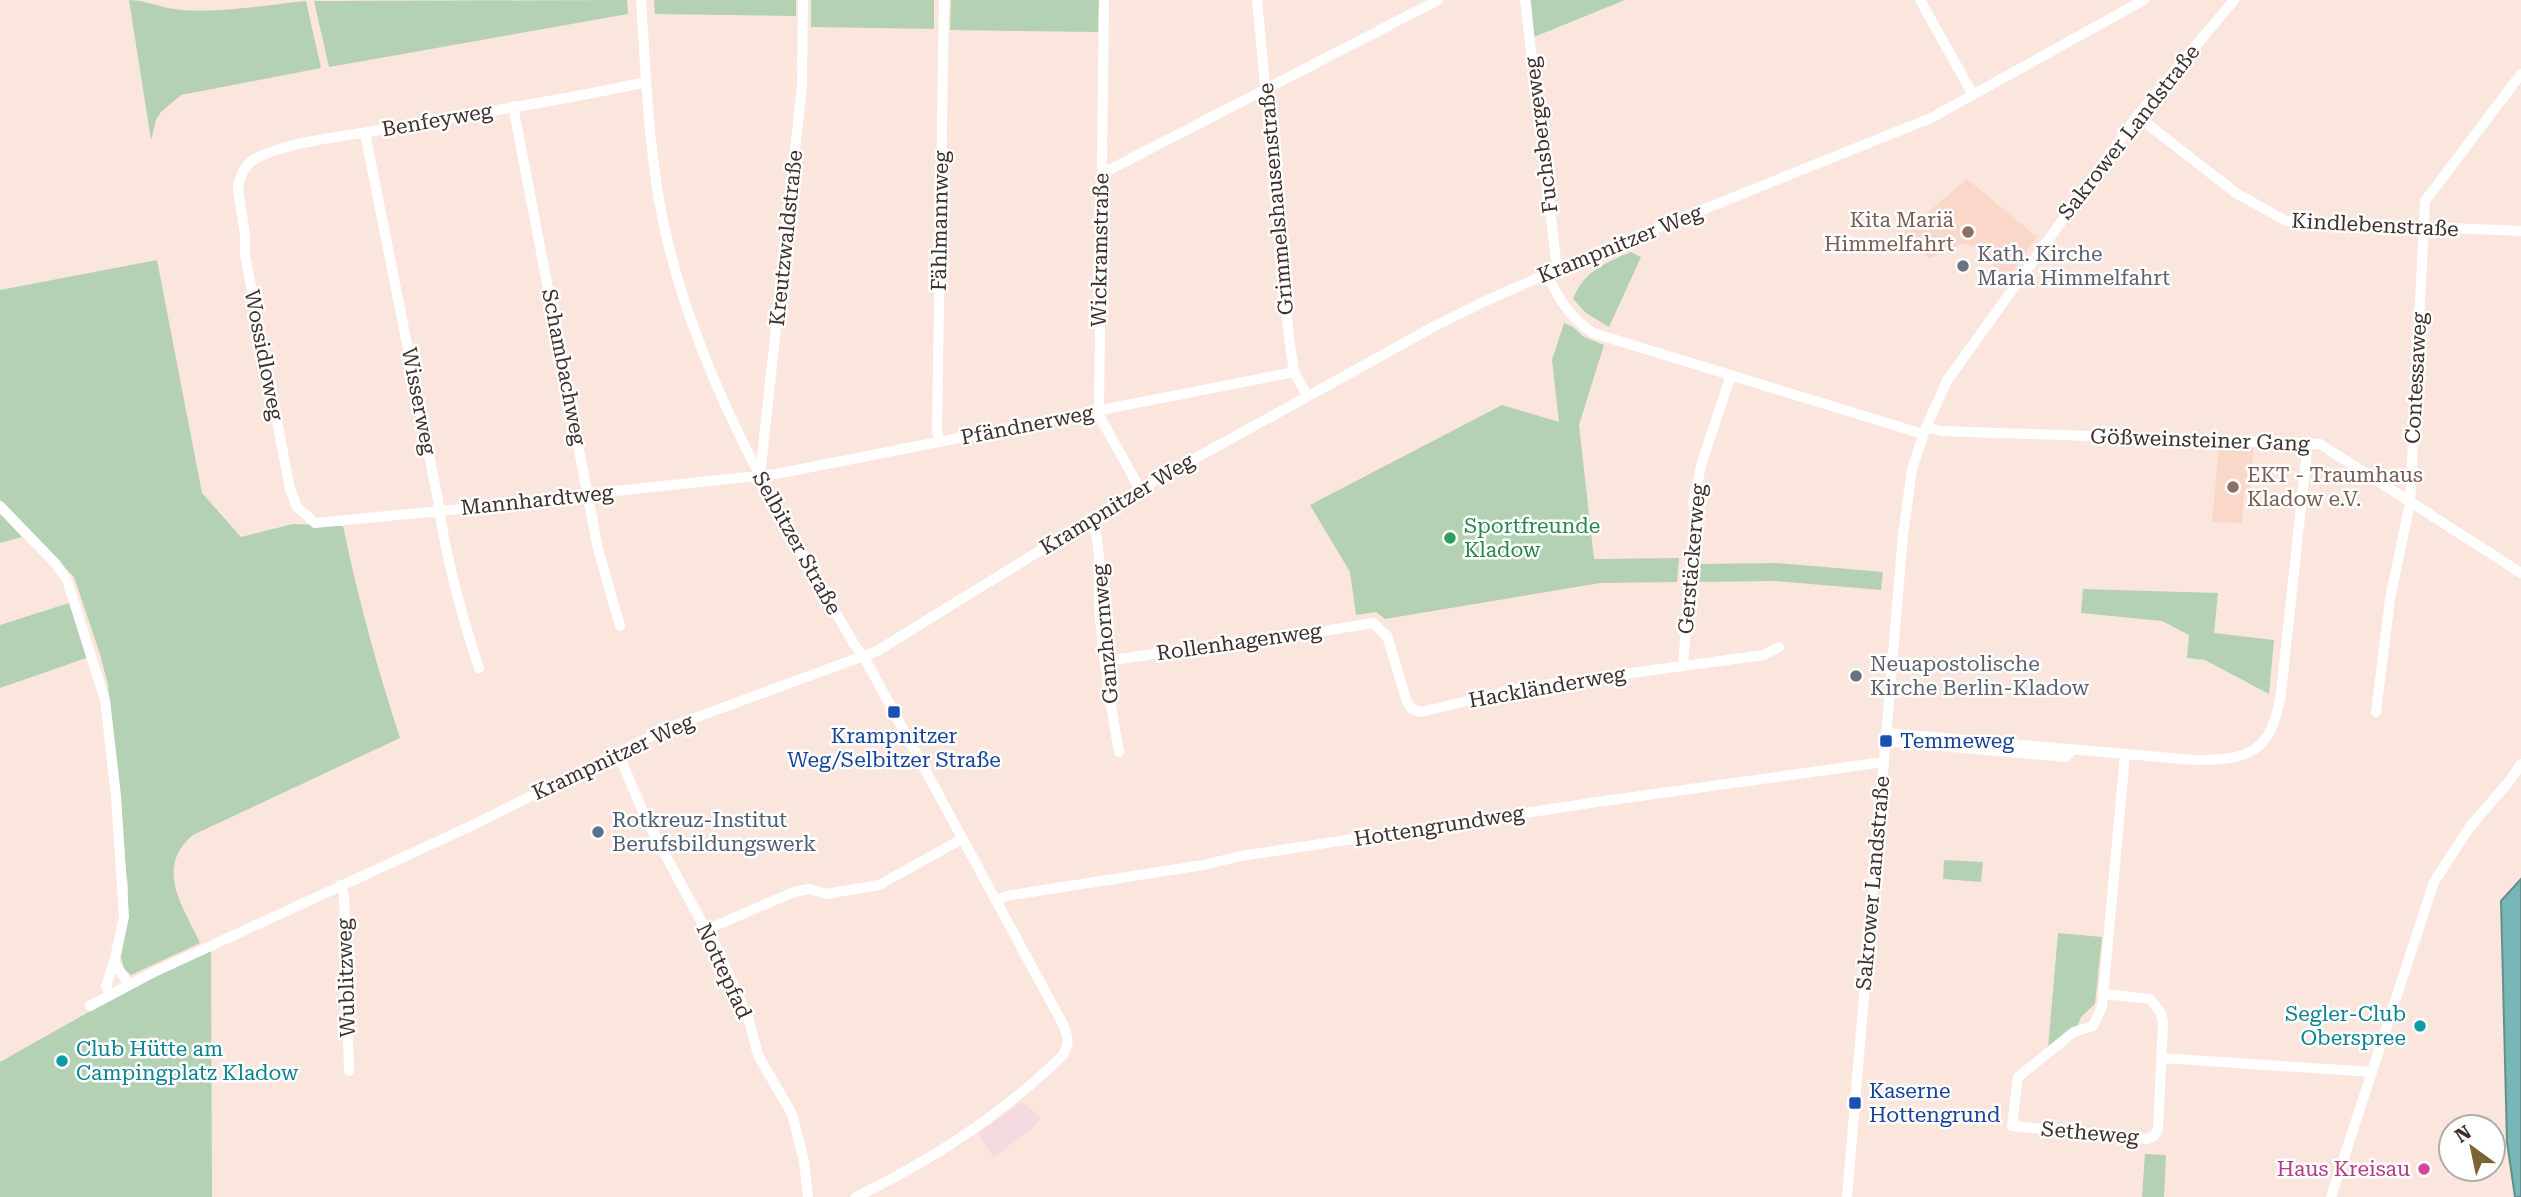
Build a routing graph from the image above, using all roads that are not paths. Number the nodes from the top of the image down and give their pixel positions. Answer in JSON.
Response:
{"nodes":[{"id":1,"x":641,"y":0,"type":"edge"},
{"id":2,"x":803,"y":0,"type":"edge"},
{"id":3,"x":944,"y":0,"type":"edge"},
{"id":4,"x":1104,"y":0,"type":"edge"},
{"id":5,"x":1257,"y":0,"type":"edge"},
{"id":6,"x":1438,"y":0,"type":"edge"},
{"id":7,"x":1525,"y":0,"type":"edge"},
{"id":8,"x":1920,"y":0,"type":"edge"},
{"id":9,"x":2144,"y":0,"type":"edge"},
{"id":10,"x":2234,"y":0,"type":"edge"},
{"id":11,"x":2521,"y":74,"type":"edge"},
{"id":12,"x":646,"y":82,"type":"junction"},
{"id":13,"x":1266,"y":88,"type":"junction"},
{"id":14,"x":1973,"y":95,"type":"junction"},
{"id":15,"x":513,"y":106,"type":"junction"},
{"id":16,"x":2137,"y":116,"type":"junction"},
{"id":17,"x":365,"y":133,"type":"junction"},
{"id":18,"x":1102,"y":170,"type":"junction"},
{"id":19,"x":240,"y":178,"type":"joint"},
{"id":20,"x":2424,"y":228,"type":"junction"},
{"id":21,"x":2521,"y":231,"type":"edge"},
{"id":22,"x":1560,"y":268,"type":"junction"},
{"id":23,"x":1547,"y":274,"type":"junction"},
{"id":24,"x":1294,"y":372,"type":"junction"},
{"id":25,"x":1731,"y":375,"type":"junction"},
{"id":26,"x":1307,"y":395,"type":"junction"},
{"id":27,"x":1099,"y":410,"type":"junction"},
{"id":28,"x":1925,"y":430,"type":"junction"},
{"id":29,"x":939,"y":442,"type":"junction"},
{"id":30,"x":2308,"y":442,"type":"junction"},
{"id":31,"x":760,"y":476,"type":"junction"},
{"id":32,"x":1140,"y":489,"type":"junction"},
{"id":33,"x":587,"y":495,"type":"junction"},
{"id":34,"x":2410,"y":503,"type":"junction"},
{"id":35,"x":0,"y":506,"type":"edge"},
{"id":36,"x":440,"y":511,"type":"junction"},
{"id":37,"x":1091,"y":518,"type":"junction"},
{"id":38,"x":314,"y":523,"type":"joint"},
{"id":39,"x":2521,"y":573,"type":"edge"},
{"id":40,"x":1373,"y":623,"type":"joint"},
{"id":41,"x":620,"y":626,"type":"dead end"},
{"id":42,"x":1779,"y":647,"type":"dead end"},
{"id":43,"x":864,"y":657,"type":"junction"},
{"id":44,"x":1104,"y":659,"type":"junction"},
{"id":45,"x":1683,"y":665,"type":"junction"},
{"id":46,"x":479,"y":668,"type":"dead end"},
{"id":47,"x":2376,"y":712,"type":"dead end"},
{"id":48,"x":1886,"y":737,"type":"junction"},
{"id":49,"x":1119,"y":752,"type":"dead end"},
{"id":50,"x":618,"y":753,"type":"junction"},
{"id":51,"x":2126,"y":755,"type":"junction"},
{"id":52,"x":1884,"y":762,"type":"junction"},
{"id":53,"x":2521,"y":764,"type":"edge"},
{"id":54,"x":962,"y":839,"type":"junction"},
{"id":55,"x":340,"y":885,"type":"junction"},
{"id":56,"x":996,"y":901,"type":"junction"},
{"id":57,"x":708,"y":929,"type":"junction"},
{"id":58,"x":114,"y":962,"type":"junction"},
{"id":59,"x":130,"y":985,"type":"junction"},
{"id":60,"x":2104,"y":993,"type":"junction"},
{"id":61,"x":110,"y":995,"type":"junction"},
{"id":62,"x":90,"y":1006,"type":"dead end"},
{"id":63,"x":2162,"y":1058,"type":"junction"},
{"id":64,"x":349,"y":1071,"type":"dead end"},
{"id":65,"x":2372,"y":1072,"type":"junction"},
{"id":66,"x":808,"y":1197,"type":"edge"},
{"id":67,"x":856,"y":1197,"type":"edge"},
{"id":68,"x":1847,"y":1197,"type":"edge"},
{"id":69,"x":2331,"y":1197,"type":"edge"}],
"edges":[{"from":1,"to":12,"type":"street","name":"Selbitzer Straße"},
{"from":2,"to":31,"type":"street","name":"Kreutzwaldstraße"},
{"from":3,"to":29,"type":"street","name":"Fählmannweg"},
{"from":4,"to":18,"type":"street","name":"Wickramstraße"},
{"from":5,"to":13,"type":"street","name":"Grimmelshausenstraße"},
{"from":6,"to":13,"type":"street"},
{"from":7,"to":22,"type":"street","name":"Fuchsbergeweg"},
{"from":8,"to":14,"type":"street"},
{"from":9,"to":14,"type":"street","name":"Krampnitzer Weg"},
{"from":10,"to":16,"type":"street","name":"Sakrower Landstraße"},
{"from":11,"to":20,"type":"street","name":"Contessaweg"},
{"from":12,"to":15,"type":"street","name":"Benfeyweg"},
{"from":12,"to":31,"type":"street","name":"Selbitzer Straße"},
{"from":13,"to":18,"type":"street"},
{"from":13,"to":24,"type":"street","name":"Grimmelshausenstraße"},
{"from":14,"to":22,"type":"street","name":"Krampnitzer Weg"},
{"from":15,"to":17,"type":"street","name":"Benfeyweg"},
{"from":15,"to":33,"type":"street","name":"Schambachweg"},
{"from":16,"to":20,"type":"street","name":"Kindlebenstraße"},
{"from":16,"to":28,"type":"street","name":"Sakrower Landstraße"},
{"from":17,"to":19,"type":"street","name":"Benfeyweg"},
{"from":17,"to":36,"type":"street","name":"Wisserweg"},
{"from":18,"to":27,"type":"street","name":"Wickramstraße"},
{"from":19,"to":38,"type":"street","name":"Wossidloweg"},
{"from":20,"to":21,"type":"street","name":"Kindlebenstraße"},
{"from":20,"to":34,"type":"street","name":"Contessaweg"},
{"from":22,"to":23,"type":"street","name":"Krampnitzer Weg"},
{"from":23,"to":25,"type":"street","name":"Gößweinsteiner Gang"},
{"from":23,"to":26,"type":"street","name":"Krampnitzer Weg"},
{"from":24,"to":26,"type":"street","name":"Grimmelshausenstraße"},
{"from":24,"to":27,"type":"street","name":"Pfändnerweg"},
{"from":25,"to":28,"type":"street","name":"Gößweinsteiner Gang"},
{"from":25,"to":45,"type":"street","name":"Gerstäckerweg"},
{"from":26,"to":32,"type":"street","name":"Krampnitzer Weg"},
{"from":27,"to":29,"type":"street","name":"Pfändnerweg"},
{"from":27,"to":32,"type":"street","name":"Wickramstraße"},
{"from":28,"to":30,"type":"street","name":"Gößweinsteiner Gang"},
{"from":28,"to":48,"type":"street","name":"Sakrower Landstraße"},
{"from":29,"to":31,"type":"street","name":"Pfändnerweg"},
{"from":30,"to":34,"type":"street","name":"Gößweinsteiner Gang"},
{"from":30,"to":51,"type":"street"},
{"from":31,"to":33,"type":"street","name":"Mannhardtweg"},
{"from":31,"to":43,"type":"street","name":"Selbitzer Straße"},
{"from":32,"to":37,"type":"street","name":"Krampnitzer Weg"},
{"from":33,"to":36,"type":"street","name":"Mannhardtweg"},
{"from":33,"to":41,"type":"street","name":"Schambachweg"},
{"from":34,"to":39,"type":"street","name":"Gößweinsteiner Gang"},
{"from":34,"to":47,"type":"street","name":"Contessaweg"},
{"from":35,"to":58,"type":"street"},
{"from":36,"to":38,"type":"street","name":"Mannhardtweg"},
{"from":36,"to":46,"type":"street","name":"Wisserweg"},
{"from":37,"to":43,"type":"street","name":"Krampnitzer Weg"},
{"from":37,"to":44,"type":"street","name":"Ganzhornweg"},
{"from":40,"to":44,"type":"street","name":"Rollenhagenweg"},
{"from":40,"to":45,"type":"street","name":"Hackländerweg"},
{"from":42,"to":45,"type":"street","name":"Hackländerweg"},
{"from":43,"to":50,"type":"street","name":"Krampnitzer Weg"},
{"from":43,"to":54,"type":"street","name":"Selbitzer Straße"},
{"from":44,"to":49,"type":"street","name":"Ganzhornweg"},
{"from":48,"to":51,"type":"street"},
{"from":48,"to":52,"type":"street","name":"Sakrower Landstraße"},
{"from":50,"to":55,"type":"street","name":"Krampnitzer Weg"},
{"from":50,"to":57,"type":"street","name":"Nottepfad"},
{"from":51,"to":60,"type":"street","name":"Setheweg"},
{"from":52,"to":56,"type":"street","name":"Hottengrundweg"},
{"from":52,"to":68,"type":"street","name":"Sakrower Landstraße"},
{"from":53,"to":65,"type":"street"},
{"from":54,"to":56,"type":"street","name":"Selbitzer Straße"},
{"from":54,"to":57,"type":"street"},
{"from":55,"to":59,"type":"street","name":"Krampnitzer Weg"},
{"from":55,"to":64,"type":"street","name":"Wublitzweg"},
{"from":56,"to":67,"type":"street","name":"Selbitzer Straße"},
{"from":57,"to":66,"type":"street","name":"Nottepfad"},
{"from":58,"to":59,"type":"street"},
{"from":58,"to":61,"type":"street"},
{"from":59,"to":61,"type":"street","name":"Krampnitzer Weg"},
{"from":60,"to":63,"type":"street","name":"Setheweg"},
{"from":60,"to":63,"type":"street","name":"Setheweg"},
{"from":61,"to":62,"type":"street","name":"Krampnitzer Weg"},
{"from":63,"to":65,"type":"street"},
{"from":65,"to":69,"type":"street"}]}
